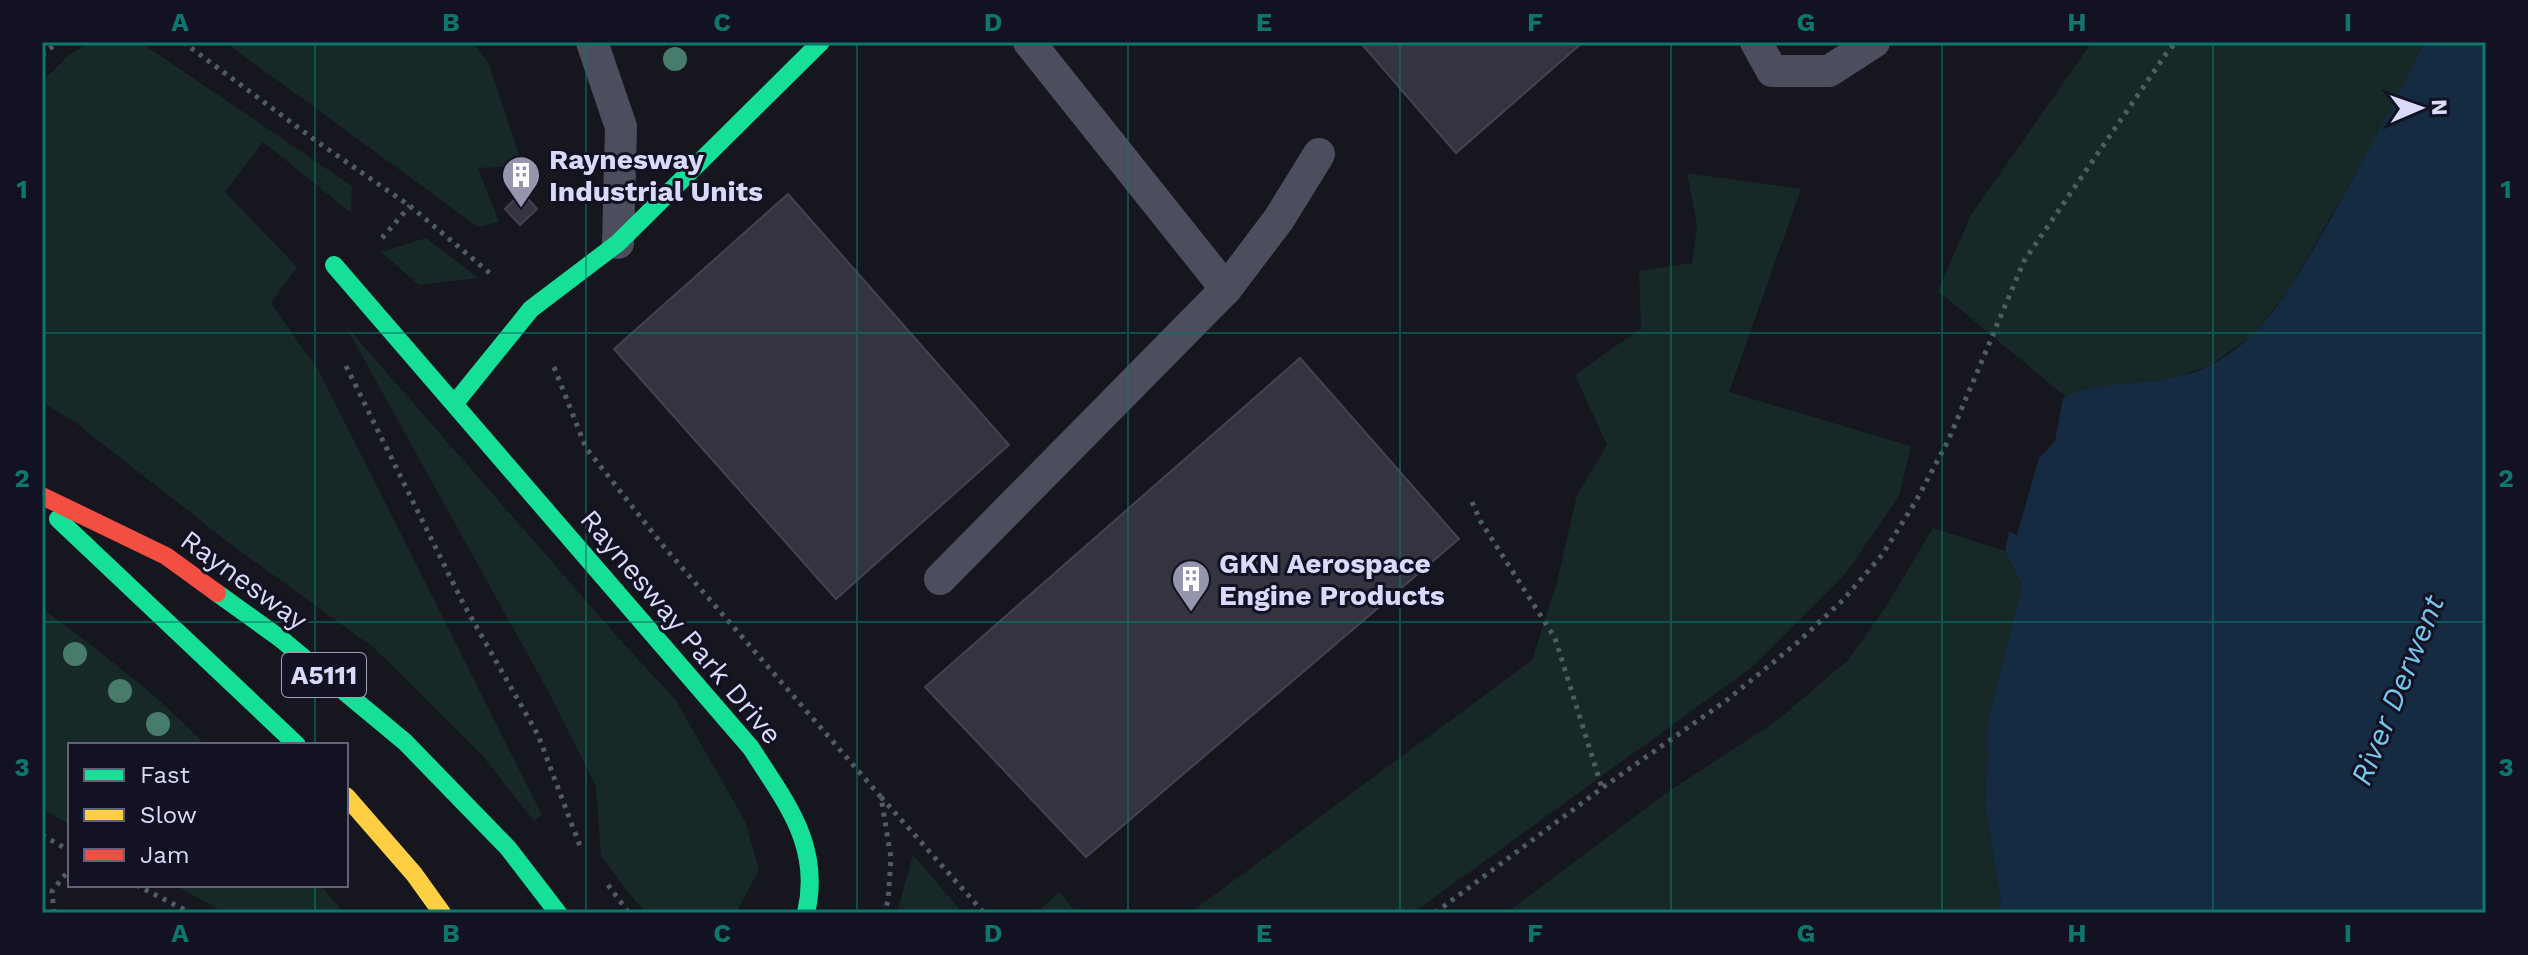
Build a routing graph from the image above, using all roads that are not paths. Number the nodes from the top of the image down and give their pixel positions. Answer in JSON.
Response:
{"nodes":[{"id":1,"x":592,"y":42,"type":"edge"},
{"id":2,"x":821,"y":42,"type":"edge"},
{"id":3,"x":1029,"y":42,"type":"edge"},
{"id":4,"x":1756,"y":42,"type":"edge"},
{"id":5,"x":1874,"y":42,"type":"edge"},
{"id":6,"x":1319,"y":154,"type":"dead end"},
{"id":7,"x":618,"y":243,"type":"junction"},
{"id":8,"x":339,"y":272,"type":"road end"},
{"id":9,"x":1226,"y":289,"type":"junction"},
{"id":10,"x":455,"y":403,"type":"junction"},
{"id":11,"x":42,"y":496,"type":"edge"},
{"id":12,"x":42,"y":504,"type":"edge"},
{"id":13,"x":940,"y":579,"type":"dead end"},
{"id":14,"x":295,"y":743,"type":"edge"},
{"id":15,"x":348,"y":798,"type":"edge"},
{"id":16,"x":442,"y":913,"type":"edge"},
{"id":17,"x":558,"y":913,"type":"edge"},
{"id":18,"x":806,"y":913,"type":"edge"}],
"edges":[{"from":1,"to":7,"type":"lane"},
{"from":2,"to":7,"type":"main road"},
{"from":3,"to":9,"type":"lane"},
{"from":4,"to":5,"type":"lane"},
{"from":6,"to":9,"type":"lane"},
{"from":7,"to":10,"type":"main road"},
{"from":8,"to":10,"type":"main road","name":"Raynesway Park Drive"},
{"from":9,"to":13,"type":"lane"},
{"from":10,"to":18,"type":"main road","name":"Raynesway Park Drive"},
{"from":11,"to":17,"type":"main road","name":"Raynesway","number":"A5111"},
{"from":12,"to":14,"type":"main road","number":"A5111"},
{"from":15,"to":16,"type":"main road"}]}
